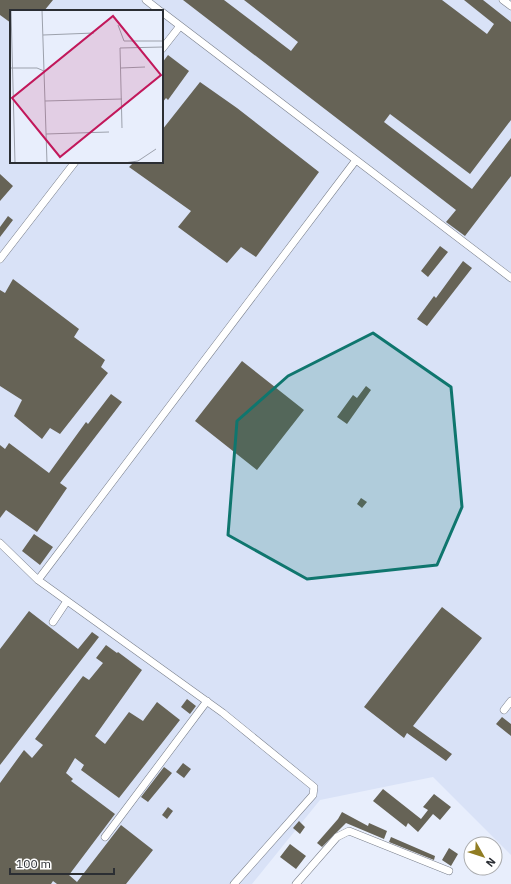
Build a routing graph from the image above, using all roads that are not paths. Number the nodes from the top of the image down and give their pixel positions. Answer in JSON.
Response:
{"nodes":[{"id":1,"x":146,"y":0,"type":"edge"},
{"id":2,"x":503,"y":0,"type":"edge"},
{"id":3,"x":511,"y":6,"type":"edge"},
{"id":4,"x":158,"y":10,"type":"edge"},
{"id":5,"x":163,"y":13,"type":"edge"},
{"id":6,"x":180,"y":26,"type":"junction"},
{"id":7,"x":163,"y":48,"type":"edge"},
{"id":8,"x":356,"y":160,"type":"junction"},
{"id":9,"x":74,"y":163,"type":"edge"},
{"id":10,"x":0,"y":260,"type":"edge"},
{"id":11,"x":511,"y":278,"type":"edge"},
{"id":12,"x":0,"y":543,"type":"edge"},
{"id":13,"x":38,"y":580,"type":"junction"},
{"id":14,"x":67,"y":601,"type":"junction"},
{"id":15,"x":53,"y":622,"type":"dead end"},
{"id":16,"x":207,"y":701,"type":"junction"},
{"id":17,"x":511,"y":701,"type":"edge"},
{"id":18,"x":504,"y":710,"type":"dead end"},
{"id":19,"x":106,"y":837,"type":"dead end"},
{"id":20,"x":449,"y":871,"type":"dead end"},
{"id":21,"x":234,"y":884,"type":"edge"},
{"id":22,"x":296,"y":884,"type":"edge"}],
"edges":[{"from":1,"to":4,"type":"street"},
{"from":2,"to":3,"type":"street"},
{"from":5,"to":6,"type":"street"},
{"from":6,"to":7,"type":"street"},
{"from":6,"to":8,"type":"street"},
{"from":8,"to":11,"type":"street"},
{"from":8,"to":13,"type":"street"},
{"from":9,"to":10,"type":"street"},
{"from":12,"to":13,"type":"street"},
{"from":13,"to":14,"type":"street"},
{"from":14,"to":15,"type":"street"},
{"from":14,"to":16,"type":"street"},
{"from":16,"to":19,"type":"street"},
{"from":16,"to":21,"type":"street"},
{"from":17,"to":18,"type":"street"},
{"from":20,"to":22,"type":"street"}]}
